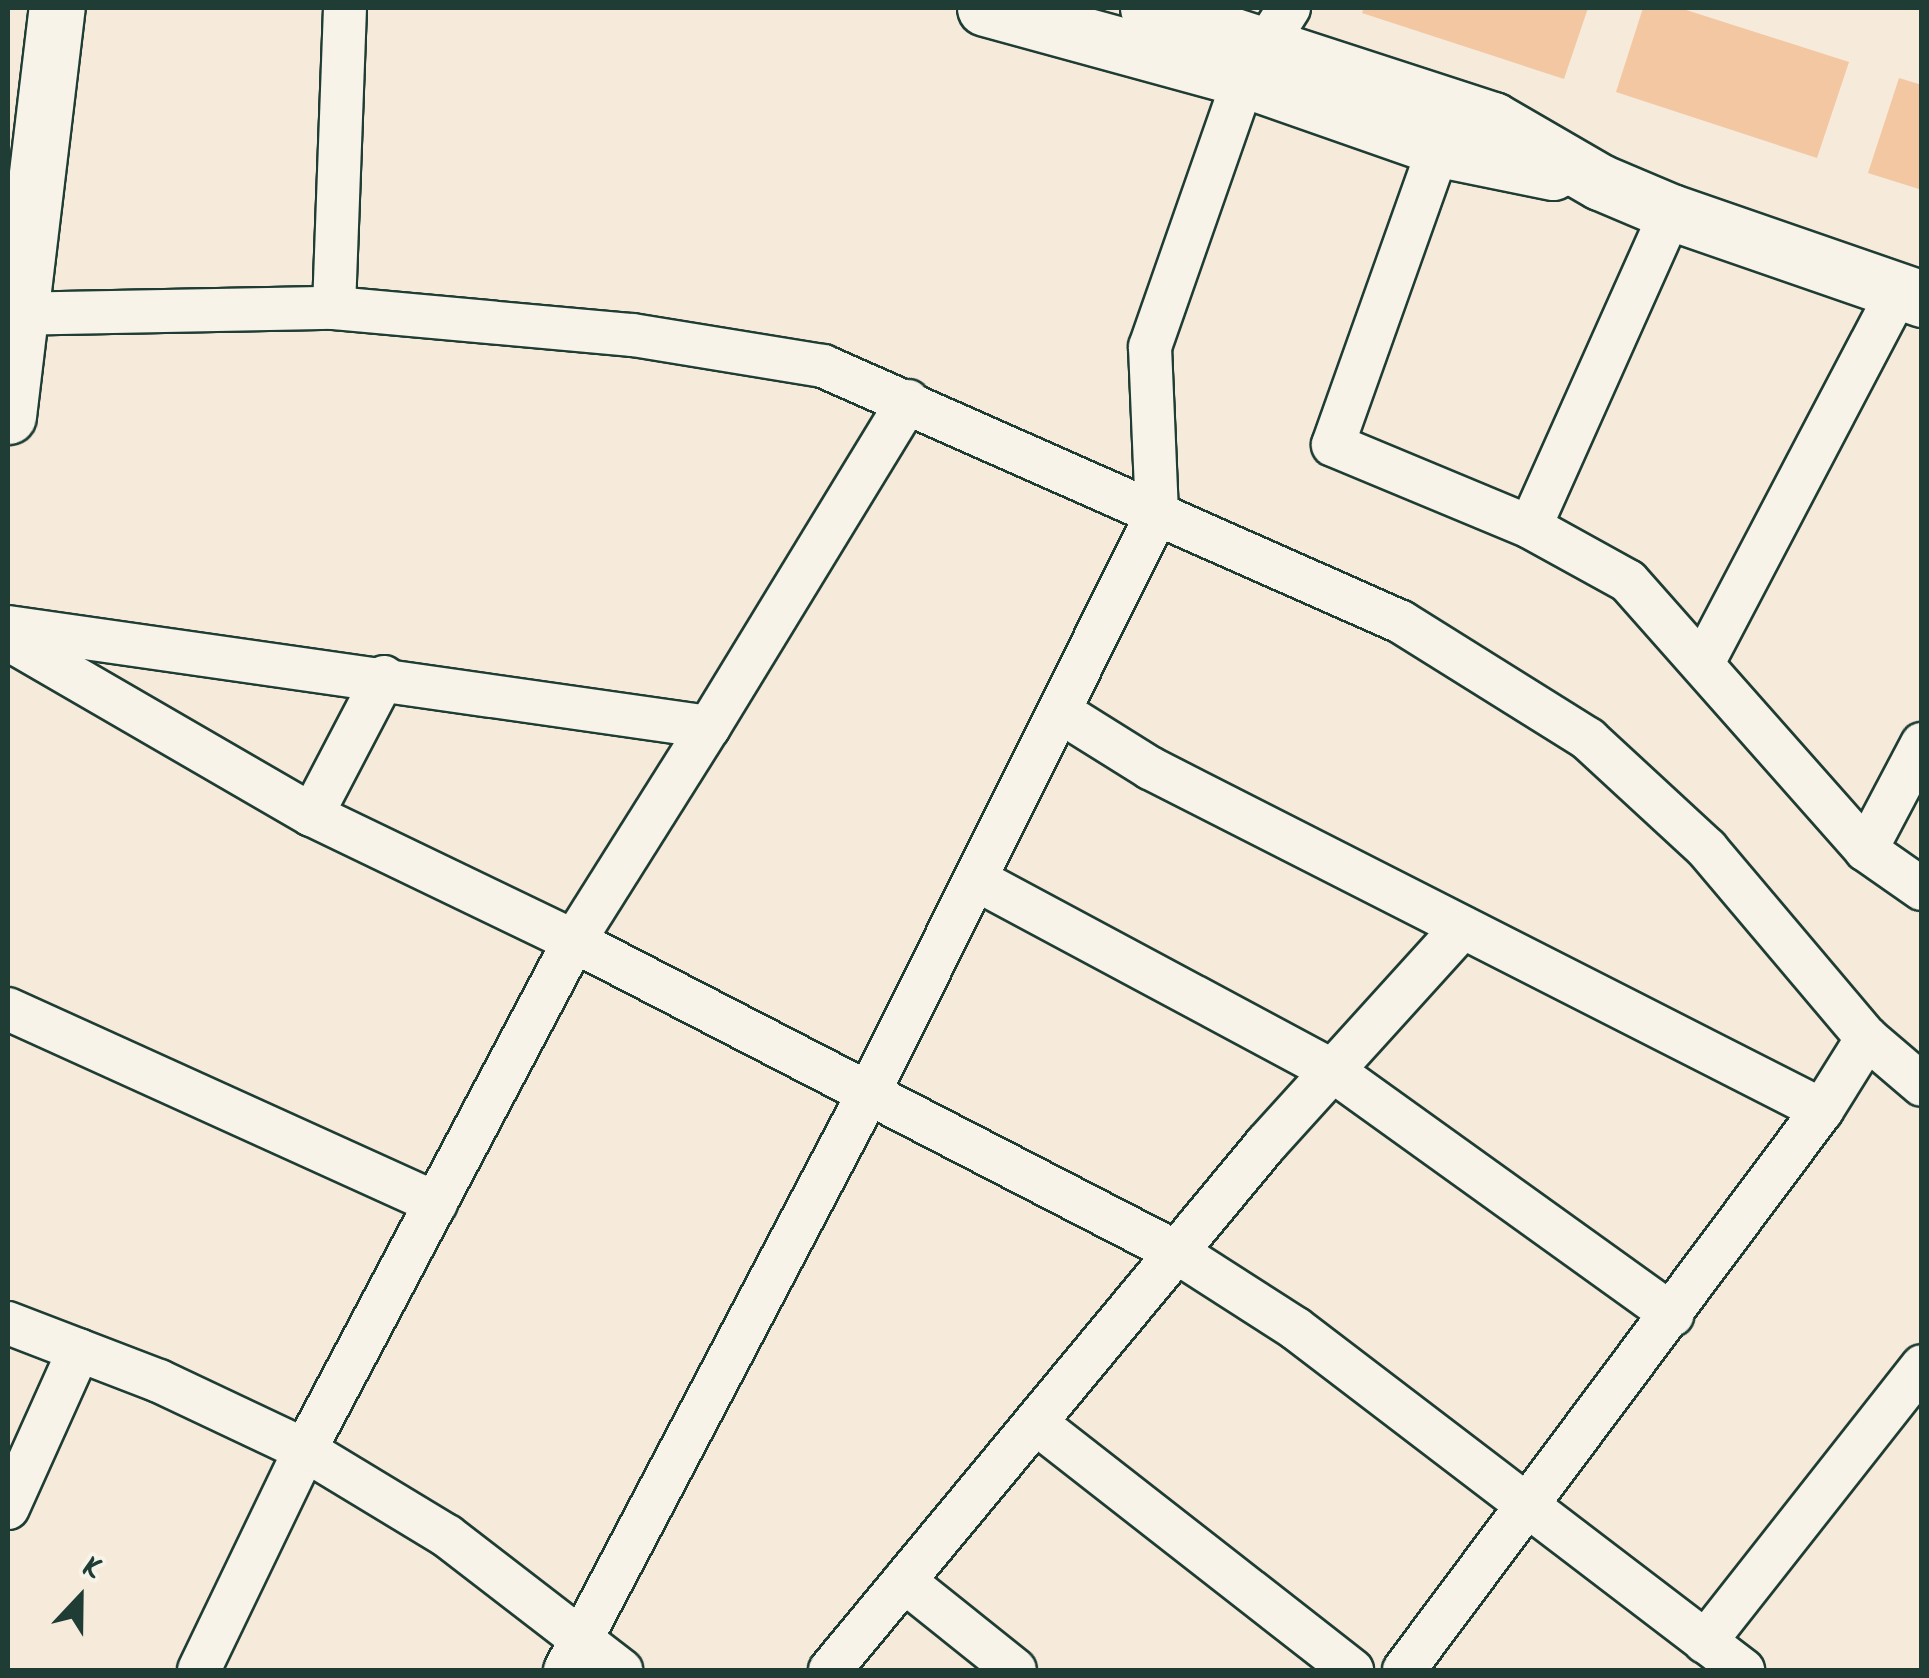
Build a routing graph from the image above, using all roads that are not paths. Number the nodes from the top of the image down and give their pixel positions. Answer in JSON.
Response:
{"nodes":[{"id":1,"x":57,"y":8,"type":"edge"},
{"id":2,"x":345,"y":8,"type":"edge"},
{"id":3,"x":984,"y":8,"type":"edge"},
{"id":4,"x":1148,"y":8,"type":"edge"},
{"id":5,"x":1268,"y":43,"type":"edge"},
{"id":6,"x":1439,"y":147,"type":"junction"},
{"id":7,"x":1600,"y":182,"type":"junction"},
{"id":8,"x":1672,"y":212,"type":"junction"},
{"id":9,"x":1910,"y":295,"type":"edge"},
{"id":10,"x":334,"y":308,"type":"junction"},
{"id":11,"x":14,"y":315,"type":"edge"},
{"id":12,"x":908,"y":400,"type":"junction"},
{"id":13,"x":8,"y":416,"type":"edge"},
{"id":14,"x":1157,"y":514,"type":"junction"},
{"id":15,"x":1530,"y":527,"type":"junction"},
{"id":16,"x":8,"y":626,"type":"edge"},
{"id":17,"x":8,"y":639,"type":"edge"},
{"id":18,"x":1704,"y":662,"type":"junction"},
{"id":19,"x":384,"y":678,"type":"junction"},
{"id":20,"x":1062,"y":714,"type":"junction"},
{"id":21,"x":709,"y":727,"type":"junction"},
{"id":22,"x":1922,"y":744,"type":"edge"},
{"id":23,"x":312,"y":816,"type":"junction"},
{"id":24,"x":1866,"y":850,"type":"junction"},
{"id":25,"x":977,"y":880,"type":"junction"},
{"id":26,"x":1922,"y":889,"type":"edge"},
{"id":27,"x":1462,"y":928,"type":"junction"},
{"id":28,"x":574,"y":941,"type":"junction"},
{"id":29,"x":8,"y":1010,"type":"edge"},
{"id":30,"x":1867,"y":1038,"type":"junction"},
{"id":31,"x":1332,"y":1071,"type":"junction"},
{"id":32,"x":1922,"y":1085,"type":"edge"},
{"id":33,"x":868,"y":1094,"type":"junction"},
{"id":34,"x":1822,"y":1110,"type":"junction"},
{"id":35,"x":436,"y":1203,"type":"junction"},
{"id":36,"x":1178,"y":1253,"type":"junction"},
{"id":37,"x":1672,"y":1314,"type":"junction"},
{"id":38,"x":8,"y":1323,"type":"edge"},
{"id":39,"x":80,"y":1350,"type":"junction"},
{"id":40,"x":1922,"y":1366,"type":"edge"},
{"id":41,"x":1037,"y":1424,"type":"junction"},
{"id":42,"x":305,"y":1450,"type":"junction"},
{"id":43,"x":1525,"y":1503,"type":"junction"},
{"id":44,"x":8,"y":1508,"type":"edge"},
{"id":45,"x":904,"y":1581,"type":"junction"},
{"id":46,"x":1705,"y":1642,"type":"junction"},
{"id":47,"x":573,"y":1656,"type":"edge"},
{"id":48,"x":199,"y":1670,"type":"edge"},
{"id":49,"x":621,"y":1670,"type":"edge"},
{"id":50,"x":830,"y":1670,"type":"edge"},
{"id":51,"x":1015,"y":1670,"type":"edge"},
{"id":52,"x":1352,"y":1670,"type":"edge"},
{"id":53,"x":1404,"y":1670,"type":"edge"},
{"id":54,"x":1742,"y":1670,"type":"edge"}],
"edges":[{"from":1,"to":11,"type":"main road"},
{"from":2,"to":10,"type":"street"},
{"from":3,"to":5,"type":"main road"},
{"from":4,"to":5,"type":"main road"},
{"from":5,"to":6,"type":"main road"},
{"from":5,"to":7,"type":"main road"},
{"from":5,"to":14,"type":"street"},
{"from":6,"to":7,"type":"main road"},
{"from":6,"to":15,"type":"street"},
{"from":7,"to":8,"type":"main road"},
{"from":8,"to":9,"type":"main road"},
{"from":8,"to":15,"type":"street"},
{"from":9,"to":18,"type":"street"},
{"from":10,"to":11,"type":"street"},
{"from":10,"to":12,"type":"street"},
{"from":11,"to":13,"type":"main road"},
{"from":12,"to":14,"type":"street"},
{"from":12,"to":21,"type":"street"},
{"from":14,"to":20,"type":"street"},
{"from":14,"to":30,"type":"street"},
{"from":15,"to":18,"type":"street"},
{"from":16,"to":19,"type":"street"},
{"from":17,"to":23,"type":"street"},
{"from":18,"to":24,"type":"street"},
{"from":19,"to":21,"type":"street"},
{"from":19,"to":23,"type":"street"},
{"from":20,"to":25,"type":"street"},
{"from":20,"to":27,"type":"street"},
{"from":21,"to":28,"type":"street"},
{"from":22,"to":24,"type":"street"},
{"from":23,"to":28,"type":"street"},
{"from":24,"to":26,"type":"street"},
{"from":25,"to":31,"type":"street"},
{"from":25,"to":33,"type":"street"},
{"from":27,"to":31,"type":"street"},
{"from":27,"to":34,"type":"street"},
{"from":28,"to":33,"type":"street"},
{"from":28,"to":35,"type":"street"},
{"from":29,"to":35,"type":"street"},
{"from":30,"to":32,"type":"street"},
{"from":30,"to":34,"type":"street"},
{"from":31,"to":36,"type":"street"},
{"from":31,"to":37,"type":"street"},
{"from":33,"to":36,"type":"street"},
{"from":33,"to":47,"type":"street"},
{"from":34,"to":37,"type":"street"},
{"from":35,"to":42,"type":"street"},
{"from":36,"to":41,"type":"street"},
{"from":36,"to":43,"type":"street"},
{"from":37,"to":43,"type":"street"},
{"from":38,"to":39,"type":"street"},
{"from":39,"to":42,"type":"street"},
{"from":39,"to":44,"type":"street"},
{"from":40,"to":46,"type":"street"},
{"from":41,"to":45,"type":"street"},
{"from":41,"to":52,"type":"street"},
{"from":42,"to":47,"type":"street"},
{"from":42,"to":48,"type":"street"},
{"from":43,"to":46,"type":"street"},
{"from":43,"to":53,"type":"street"},
{"from":45,"to":50,"type":"street"},
{"from":45,"to":51,"type":"street"},
{"from":46,"to":54,"type":"street"},
{"from":47,"to":49,"type":"street"}]}
